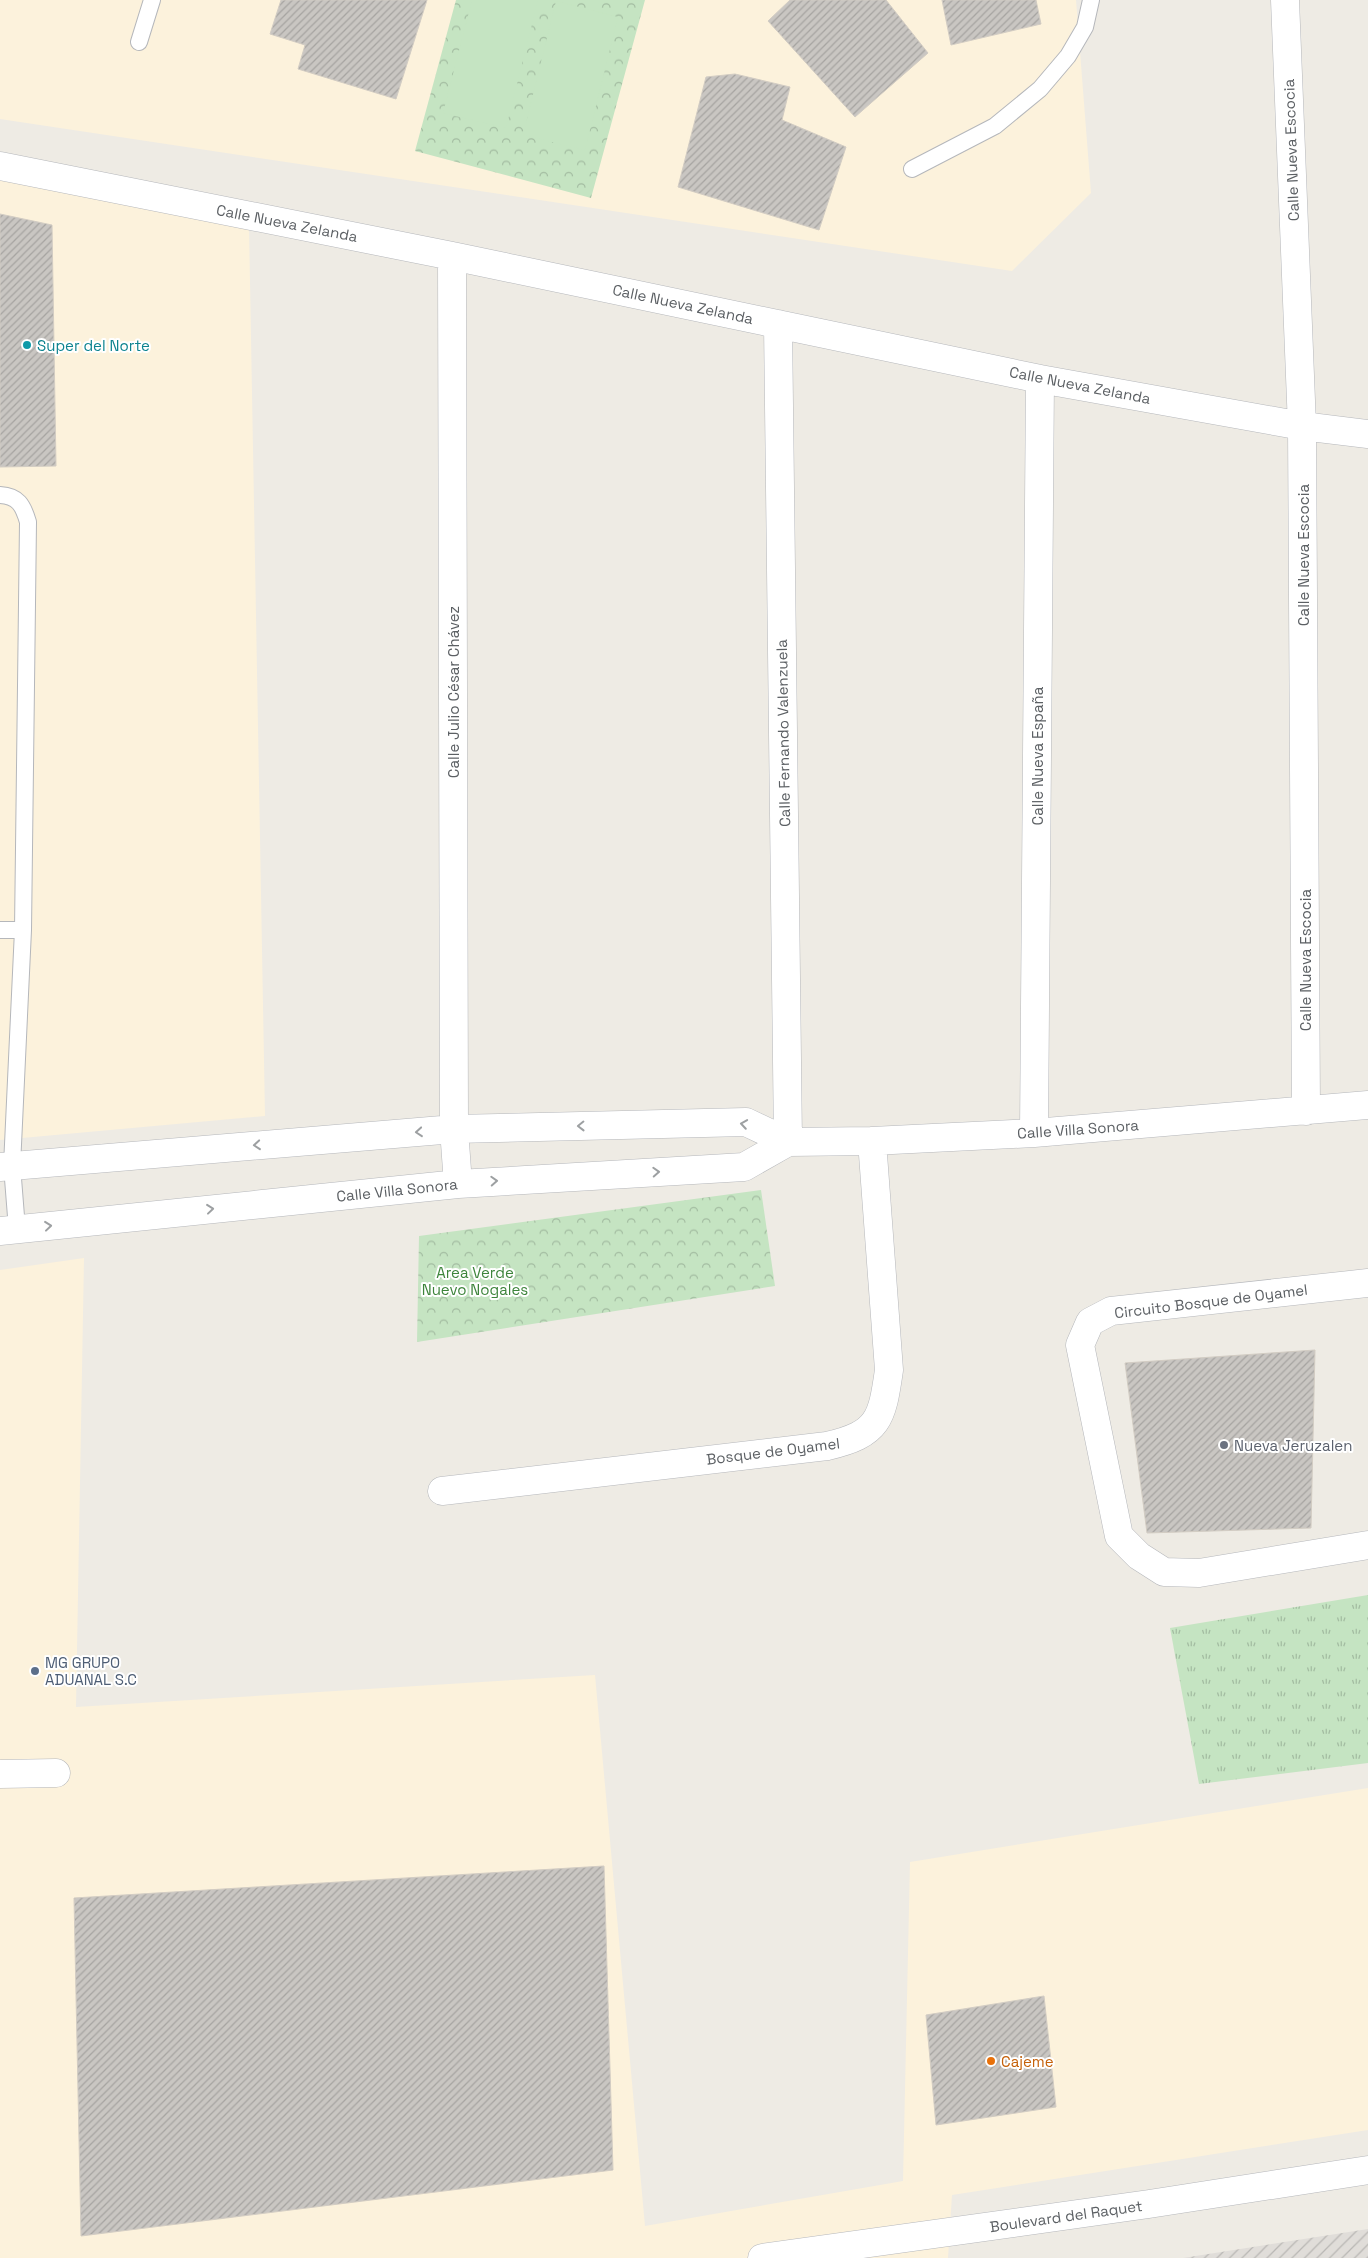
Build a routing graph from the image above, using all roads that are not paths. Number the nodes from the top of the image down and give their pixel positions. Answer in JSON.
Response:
{"nodes":[{"id":1,"x":152,"y":0,"type":"edge"},
{"id":2,"x":1090,"y":0,"type":"edge"},
{"id":3,"x":1285,"y":0,"type":"edge"},
{"id":4,"x":139,"y":42,"type":"dead end"},
{"id":5,"x":0,"y":166,"type":"edge"},
{"id":6,"x":912,"y":169,"type":"dead end"},
{"id":7,"x":452,"y":256,"type":"junction"},
{"id":8,"x":778,"y":324,"type":"junction"},
{"id":9,"x":1040,"y":379,"type":"junction"},
{"id":10,"x":1302,"y":426,"type":"junction"},
{"id":11,"x":1368,"y":434,"type":"edge"},
{"id":12,"x":0,"y":495,"type":"edge"},
{"id":13,"x":0,"y":930,"type":"edge"},
{"id":14,"x":24,"y":930,"type":"junction"},
{"id":15,"x":1368,"y":1105,"type":"edge"},
{"id":16,"x":1306,"y":1111,"type":"junction"},
{"id":17,"x":454,"y":1129,"type":"junction"},
{"id":18,"x":1034,"y":1133,"type":"junction"},
{"id":19,"x":872,"y":1141,"type":"junction"},
{"id":20,"x":788,"y":1142,"type":"junction"},
{"id":21,"x":6,"y":1167,"type":"edge"},
{"id":22,"x":458,"y":1184,"type":"junction"},
{"id":23,"x":8,"y":1230,"type":"edge"},
{"id":24,"x":1368,"y":1283,"type":"edge"},
{"id":25,"x":442,"y":1491,"type":"dead end"},
{"id":26,"x":1368,"y":1546,"type":"edge"},
{"id":27,"x":56,"y":1773,"type":"dead end"},
{"id":28,"x":0,"y":1774,"type":"edge"},
{"id":29,"x":1368,"y":2170,"type":"edge"},
{"id":30,"x":868,"y":2251,"type":"edge"},
{"id":31,"x":762,"y":2258,"type":"edge"}],
"edges":[{"from":1,"to":4,"type":"lane"},
{"from":2,"to":6,"type":"lane"},
{"from":3,"to":10,"type":"street","name":"Calle Nueva Escocia"},
{"from":5,"to":7,"type":"street","name":"Calle Nueva Zelanda"},
{"from":7,"to":8,"type":"street","name":"Calle Nueva Zelanda"},
{"from":7,"to":17,"type":"street","name":"Calle Julio César Chávez"},
{"from":8,"to":9,"type":"street","name":"Calle Nueva Zelanda"},
{"from":8,"to":20,"type":"street","name":"Calle Fernando Valenzuela"},
{"from":9,"to":10,"type":"street","name":"Calle Nueva Zelanda"},
{"from":9,"to":18,"type":"street","name":"Calle Nueva España"},
{"from":10,"to":11,"type":"street","name":"Calle Nueva Zelanda"},
{"from":10,"to":16,"type":"street","name":"Calle Nueva Escocia"},
{"from":12,"to":14,"type":"lane"},
{"from":13,"to":14,"type":"lane"},
{"from":14,"to":21,"type":"lane"},
{"from":15,"to":16,"type":"street","name":"Calle Villa Sonora"},
{"from":16,"to":18,"type":"street","name":"Calle Villa Sonora"},
{"from":20,"to":17,"type":"street","name":"Calle Villa Sonora","one_way":true},
{"from":17,"to":21,"type":"street","name":"Calle Villa Sonora","one_way":true},
{"from":17,"to":22,"type":"street","name":"Calle Julio César Chávez"},
{"from":18,"to":19,"type":"street","name":"Calle Villa Sonora"},
{"from":19,"to":20,"type":"street","name":"Calle Villa Sonora"},
{"from":19,"to":25,"type":"street","name":"Bosque de Oyamel"},
{"from":22,"to":20,"type":"street","name":"Calle Villa Sonora","one_way":true},
{"from":21,"to":23,"type":"lane"},
{"from":23,"to":22,"type":"street","name":"Calle Villa Sonora","one_way":true},
{"from":24,"to":26,"type":"street","name":"Circuito Bosque de Oyamel"},
{"from":27,"to":28,"type":"street"},
{"from":29,"to":30,"type":"street","name":"Boulevard del Raquet"},
{"from":30,"to":31,"type":"street","name":"Boulevard del Raquet"}]}
